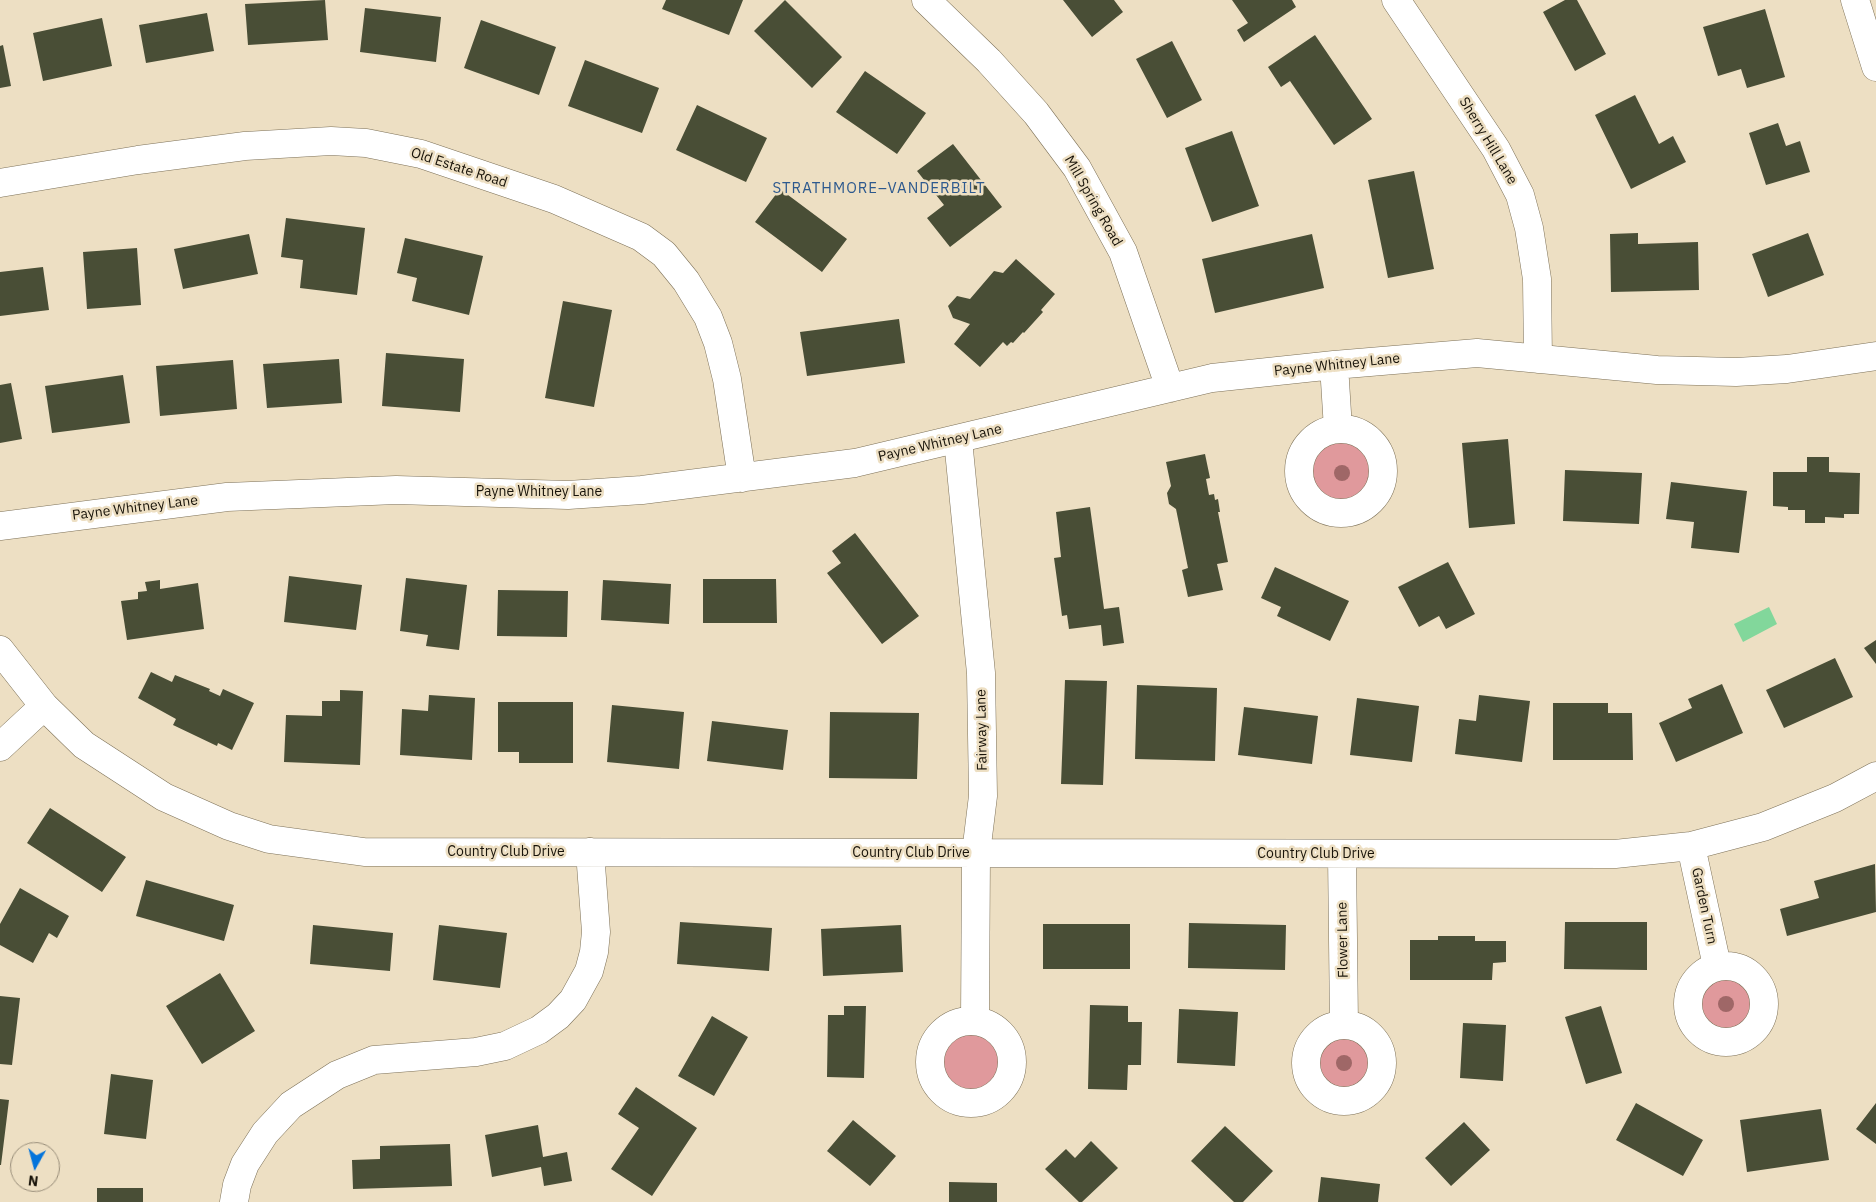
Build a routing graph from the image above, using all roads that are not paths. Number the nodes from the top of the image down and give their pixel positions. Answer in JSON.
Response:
{"nodes":[{"id":1,"x":926,"y":0,"type":"edge"},
{"id":2,"x":1396,"y":0,"type":"edge"},
{"id":3,"x":1864,"y":10,"type":"edge"},
{"id":4,"x":1876,"y":67,"type":"edge"},
{"id":5,"x":0,"y":183,"type":"edge"},
{"id":6,"x":1876,"y":356,"type":"edge"},
{"id":7,"x":1538,"y":359,"type":"junction"},
{"id":8,"x":1334,"y":365,"type":"junction"},
{"id":9,"x":1170,"y":388,"type":"junction"},
{"id":10,"x":1338,"y":429,"type":"dead end"},
{"id":11,"x":958,"y":440,"type":"junction"},
{"id":12,"x":742,"y":478,"type":"junction"},
{"id":13,"x":0,"y":526,"type":"edge"},
{"id":14,"x":0,"y":650,"type":"edge"},
{"id":15,"x":44,"y":706,"type":"junction"},
{"id":16,"x":0,"y":747,"type":"edge"},
{"id":17,"x":1876,"y":776,"type":"edge"},
{"id":18,"x":1691,"y":846,"type":"junction"},
{"id":19,"x":590,"y":852,"type":"junction"},
{"id":20,"x":976,"y":853,"type":"junction"},
{"id":21,"x":1342,"y":854,"type":"junction"},
{"id":22,"x":1717,"y":966,"type":"dead end"},
{"id":23,"x":975,"y":1021,"type":"dead end"},
{"id":24,"x":1344,"y":1025,"type":"dead end"},
{"id":25,"x":234,"y":1202,"type":"edge"}],
"edges":[{"from":1,"to":9,"type":"street","name":"Mill Spring Road"},
{"from":2,"to":7,"type":"street","name":"Sherry Hill Lane"},
{"from":3,"to":4,"type":"street"},
{"from":5,"to":12,"type":"street","name":"Old Estate Road"},
{"from":6,"to":7,"type":"street","name":"Payne Whitney Lane"},
{"from":7,"to":8,"type":"street","name":"Payne Whitney Lane"},
{"from":8,"to":9,"type":"street","name":"Payne Whitney Lane"},
{"from":8,"to":10,"type":"street"},
{"from":9,"to":11,"type":"street","name":"Payne Whitney Lane"},
{"from":11,"to":12,"type":"street","name":"Payne Whitney Lane"},
{"from":11,"to":20,"type":"street","name":"Fairway Lane"},
{"from":12,"to":13,"type":"street","name":"Payne Whitney Lane"},
{"from":14,"to":15,"type":"street","name":"Country Club Drive"},
{"from":15,"to":16,"type":"street"},
{"from":15,"to":19,"type":"street","name":"Country Club Drive"},
{"from":17,"to":18,"type":"street","name":"Country Club Drive"},
{"from":18,"to":21,"type":"street","name":"Country Club Drive"},
{"from":18,"to":22,"type":"street","name":"Garden Turn"},
{"from":19,"to":20,"type":"street","name":"Country Club Drive"},
{"from":19,"to":25,"type":"street"},
{"from":20,"to":21,"type":"street","name":"Country Club Drive"},
{"from":20,"to":23,"type":"street","name":"Fairway Lane"},
{"from":21,"to":24,"type":"street","name":"Flower Lane"}]}
